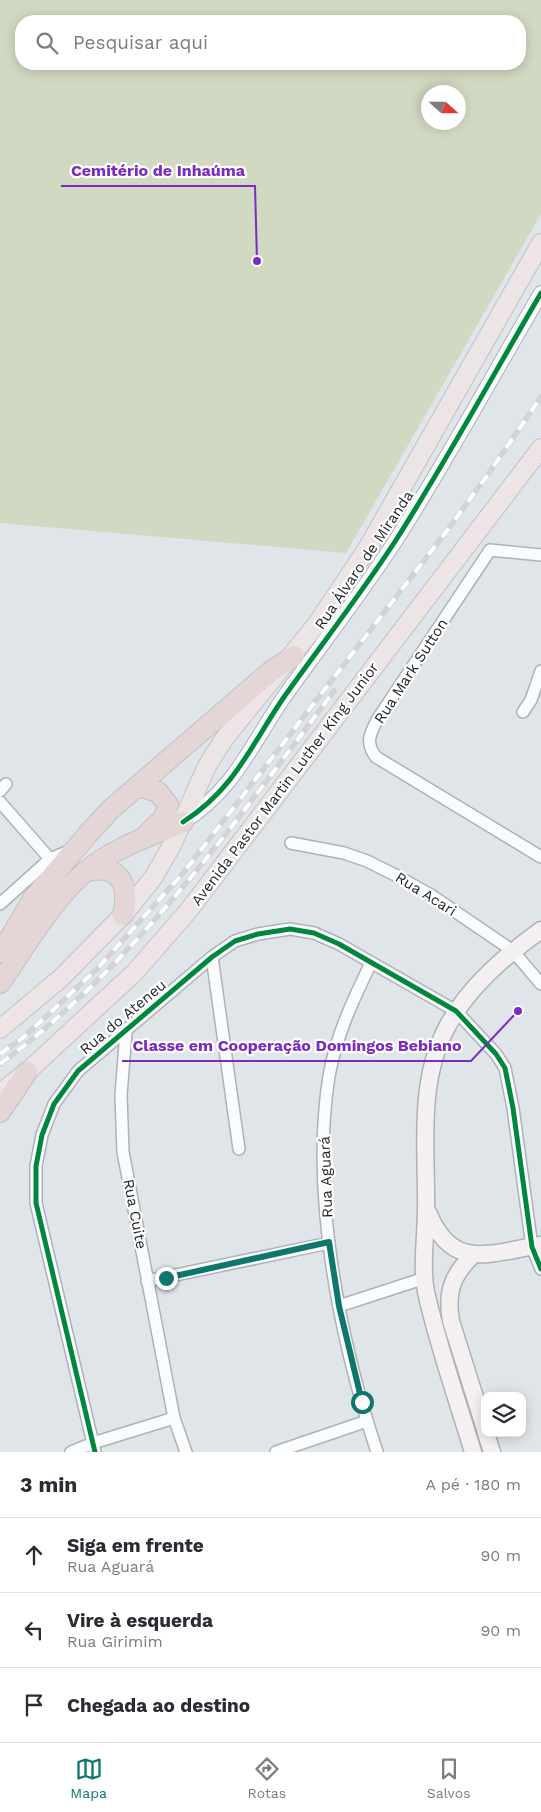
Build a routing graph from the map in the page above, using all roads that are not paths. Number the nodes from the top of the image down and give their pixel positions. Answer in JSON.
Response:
{"nodes":[{"id":1,"x":541,"y":243,"type":"edge"},
{"id":2,"x":541,"y":293,"type":"edge"},
{"id":3,"x":541,"y":448,"type":"edge"},
{"id":4,"x":541,"y":555,"type":"edge"},
{"id":5,"x":294,"y":656,"type":"junction"},
{"id":6,"x":541,"y":671,"type":"edge"},
{"id":7,"x":523,"y":712,"type":"dead end"},
{"id":8,"x":138,"y":786,"type":"junction"},
{"id":9,"x":0,"y":802,"type":"edge"},
{"id":10,"x":184,"y":822,"type":"junction"},
{"id":11,"x":139,"y":840,"type":"junction"},
{"id":12,"x":291,"y":843,"type":"dead end"},
{"id":13,"x":73,"y":850,"type":"junction"},
{"id":14,"x":541,"y":857,"type":"edge"},
{"id":15,"x":50,"y":859,"type":"junction"},
{"id":16,"x":86,"y":871,"type":"junction"},
{"id":17,"x":33,"y":898,"type":"junction"},
{"id":18,"x":0,"y":904,"type":"edge"},
{"id":19,"x":123,"y":915,"type":"junction"},
{"id":20,"x":541,"y":930,"type":"edge"},
{"id":21,"x":0,"y":931,"type":"edge"},
{"id":22,"x":513,"y":951,"type":"junction"},
{"id":23,"x":8,"y":957,"type":"edge"},
{"id":24,"x":212,"y":957,"type":"junction"},
{"id":25,"x":371,"y":964,"type":"junction"},
{"id":26,"x":0,"y":977,"type":"edge"},
{"id":27,"x":0,"y":983,"type":"edge"},
{"id":28,"x":541,"y":984,"type":"edge"},
{"id":29,"x":456,"y":1011,"type":"junction"},
{"id":30,"x":0,"y":1029,"type":"edge"},
{"id":31,"x":126,"y":1032,"type":"junction"},
{"id":32,"x":27,"y":1072,"type":"junction"},
{"id":33,"x":0,"y":1093,"type":"edge"},
{"id":34,"x":0,"y":1112,"type":"edge"},
{"id":35,"x":239,"y":1149,"type":"dead end"},
{"id":36,"x":426,"y":1206,"type":"junction"},
{"id":37,"x":329,"y":1242,"type":"junction"},
{"id":38,"x":536,"y":1246,"type":"edge"},
{"id":39,"x":473,"y":1255,"type":"junction"},
{"id":40,"x":541,"y":1269,"type":"edge"},
{"id":41,"x":425,"y":1278,"type":"junction"},
{"id":42,"x":148,"y":1281,"type":"junction"},
{"id":43,"x":339,"y":1306,"type":"junction"},
{"id":44,"x":481,"y":1416,"type":"edge"},
{"id":45,"x":174,"y":1418,"type":"junction"},
{"id":46,"x":367,"y":1421,"type":"junction"},
{"id":47,"x":487,"y":1437,"type":"edge"},
{"id":48,"x":94,"y":1447,"type":"edge"},
{"id":49,"x":72,"y":1452,"type":"edge"},
{"id":50,"x":186,"y":1452,"type":"edge"},
{"id":51,"x":276,"y":1452,"type":"edge"},
{"id":52,"x":377,"y":1452,"type":"edge"},
{"id":53,"x":473,"y":1452,"type":"edge"},
{"id":54,"x":492,"y":1452,"type":"edge"}],
"edges":[{"from":1,"to":5,"type":"main road"},
{"from":2,"to":10,"type":"street","name":"Rua Álvaro de Miranda"},
{"from":3,"to":32,"type":"main road","name":"Avenida Pastor Martin Luther King Junior"},
{"from":4,"to":14,"type":"street","name":"Rua Mark Sutton"},
{"from":5,"to":8,"type":"highway"},
{"from":5,"to":10,"type":"main road"},
{"from":6,"to":7,"type":"street"},
{"from":8,"to":11,"type":"highway"},
{"from":8,"to":13,"type":"highway"},
{"from":9,"to":15,"type":"street"},
{"from":10,"to":11,"type":"highway"},
{"from":10,"to":19,"type":"main road"},
{"from":11,"to":16,"type":"highway"},
{"from":12,"to":22,"type":"street","name":"Rua Acari"},
{"from":13,"to":15,"type":"street"},
{"from":13,"to":17,"type":"highway"},
{"from":15,"to":18,"type":"street"},
{"from":16,"to":19,"type":"highway"},
{"from":16,"to":23,"type":"highway"},
{"from":17,"to":21,"type":"highway"},
{"from":17,"to":23,"type":"highway"},
{"from":19,"to":30,"type":"main road"},
{"from":20,"to":22,"type":"main road"},
{"from":22,"to":28,"type":"street","name":"Rua Acari"},
{"from":22,"to":29,"type":"main road"},
{"from":23,"to":26,"type":"highway"},
{"from":23,"to":27,"type":"highway"},
{"from":24,"to":25,"type":"street","name":"Rua do Ateneu"},
{"from":24,"to":31,"type":"street","name":"Rua do Ateneu"},
{"from":24,"to":35,"type":"street"},
{"from":25,"to":29,"type":"street","name":"Rua do Ateneu"},
{"from":25,"to":37,"type":"street","name":"Rua Aguará"},
{"from":29,"to":36,"type":"main road"},
{"from":29,"to":38,"type":"street","name":"Rua do Ateneu"},
{"from":31,"to":42,"type":"street","name":"Rua Cuite"},
{"from":31,"to":48,"type":"street","name":"Rua do Ateneu"},
{"from":32,"to":33,"type":"main road","name":"Avenida Pastor Martin Luther King Junior"},
{"from":32,"to":34,"type":"highway"},
{"from":36,"to":39,"type":"main road"},
{"from":36,"to":41,"type":"main road"},
{"from":37,"to":42,"type":"street"},
{"from":37,"to":43,"type":"street","name":"Rua Aguará"},
{"from":38,"to":39,"type":"main road"},
{"from":38,"to":40,"type":"street","name":"Rua do Ateneu"},
{"from":39,"to":44,"type":"main road"},
{"from":41,"to":43,"type":"street"},
{"from":41,"to":53,"type":"main road"},
{"from":42,"to":45,"type":"street","name":"Rua Cuite"},
{"from":43,"to":46,"type":"street","name":"Rua Aguará"},
{"from":45,"to":48,"type":"street"},
{"from":45,"to":50,"type":"street","name":"Rua Cuite"},
{"from":46,"to":51,"type":"street"},
{"from":46,"to":52,"type":"street","name":"Rua Aguará"},
{"from":47,"to":54,"type":"main road"},
{"from":48,"to":49,"type":"street"}]}
